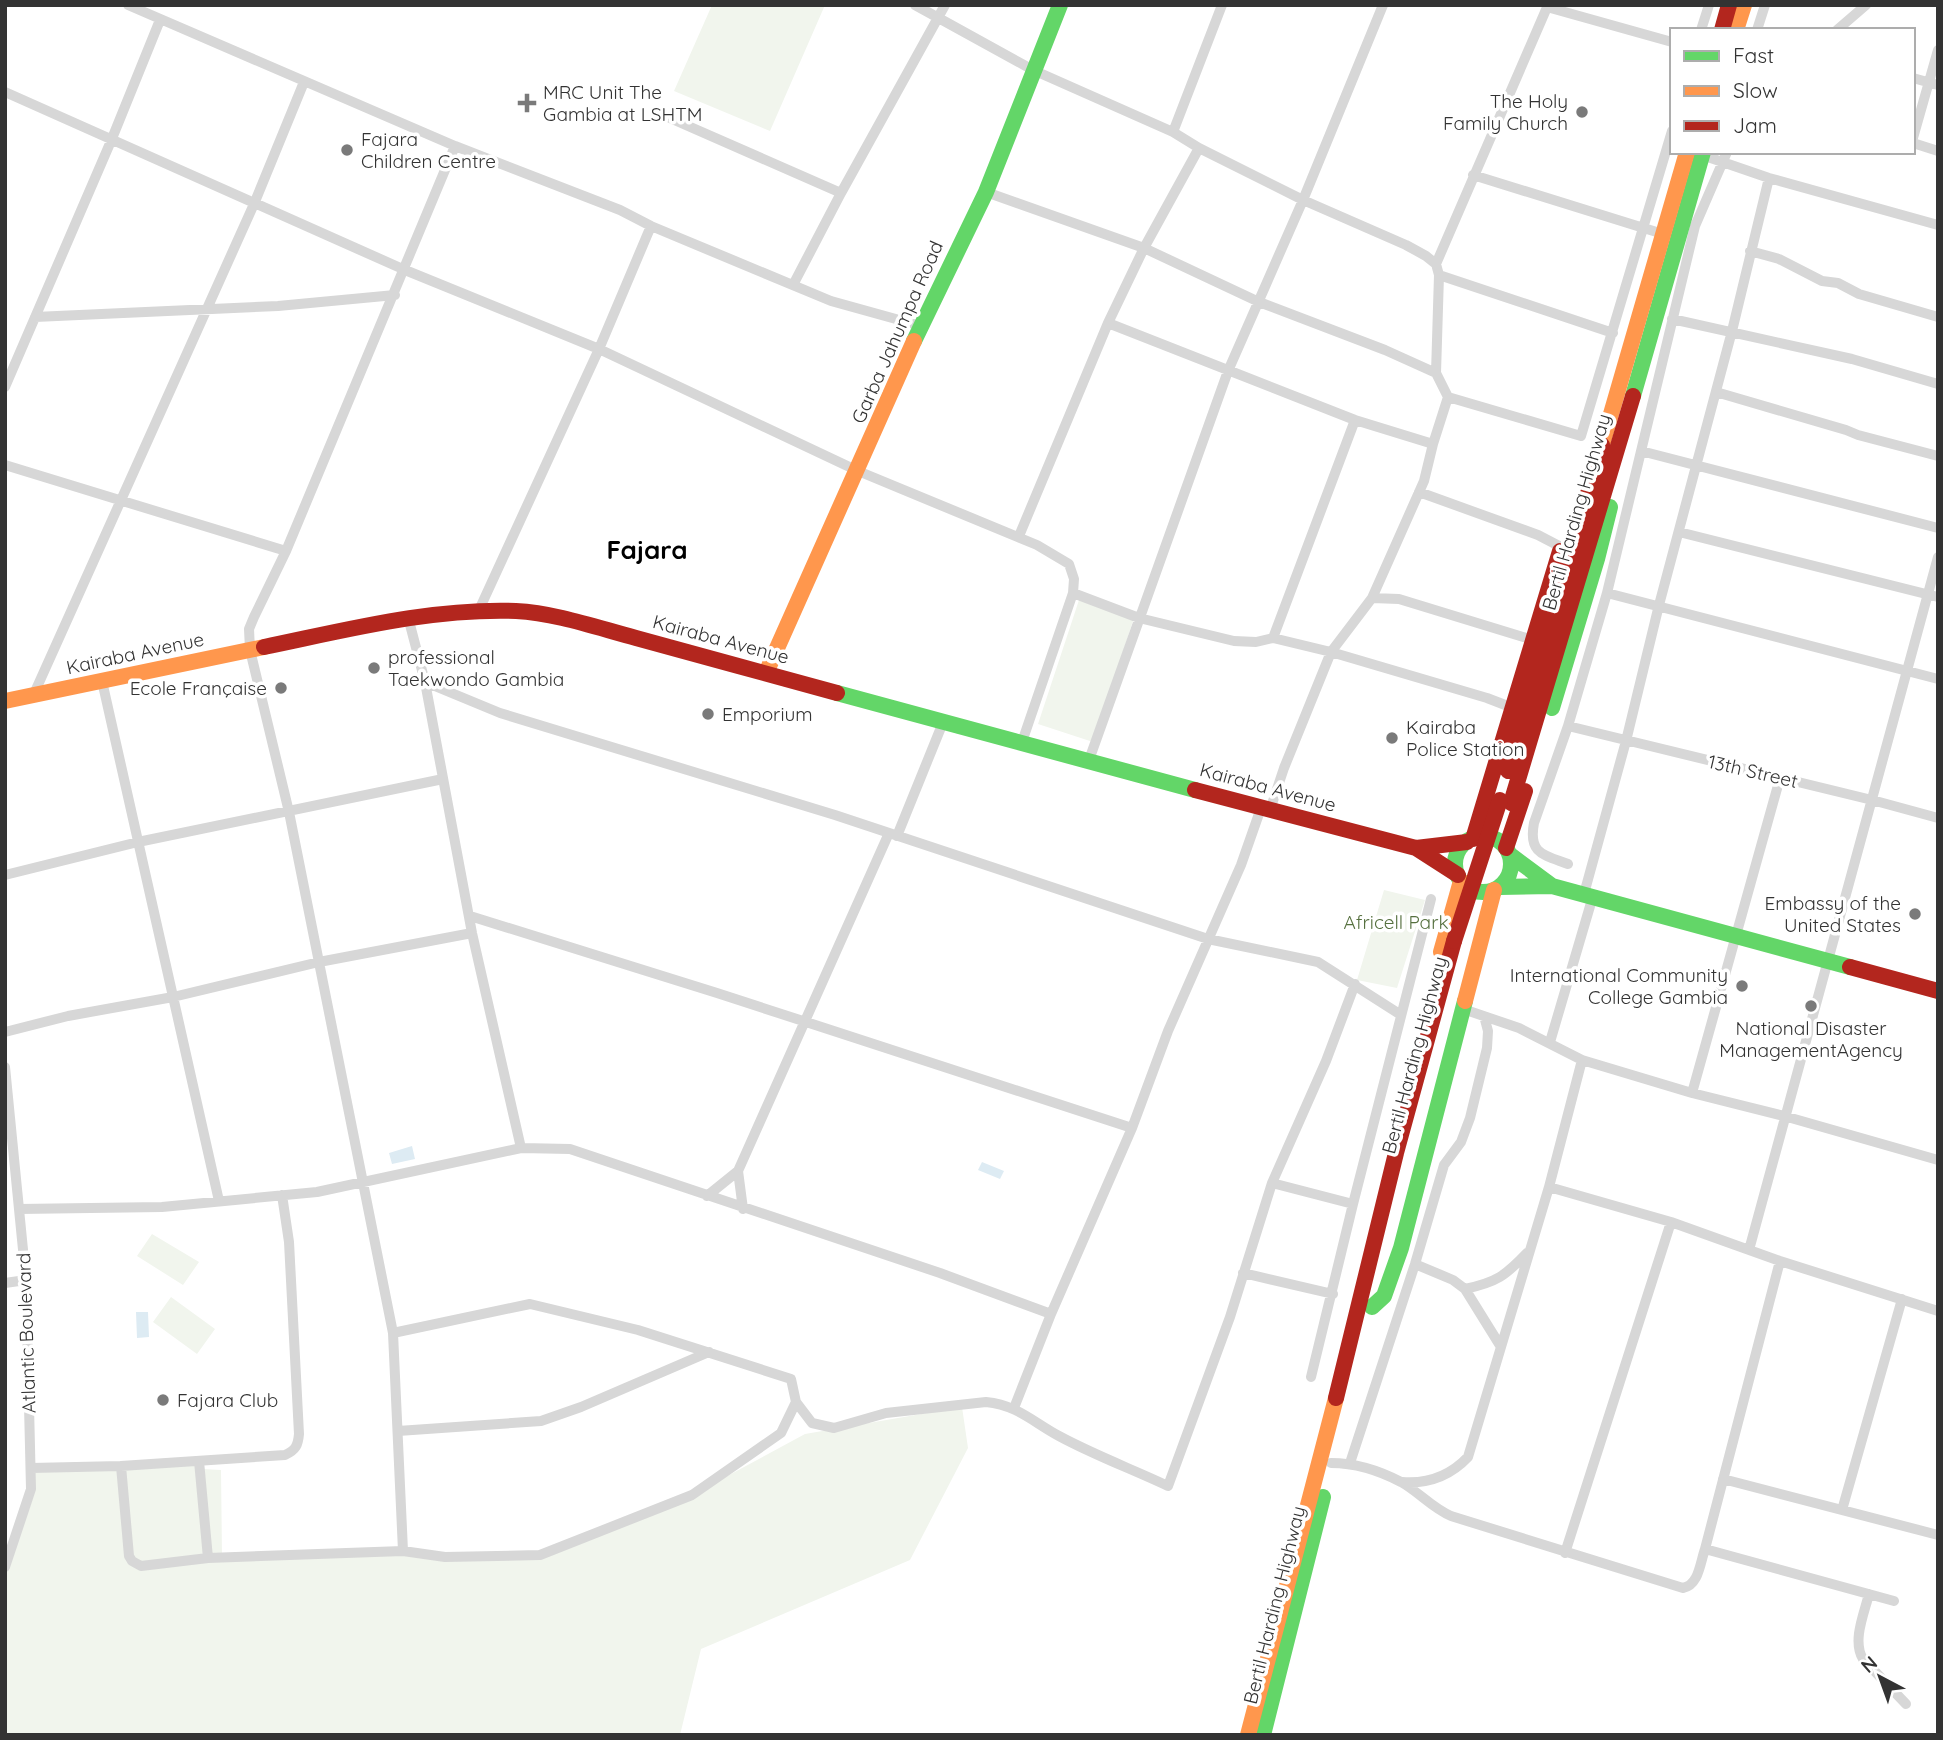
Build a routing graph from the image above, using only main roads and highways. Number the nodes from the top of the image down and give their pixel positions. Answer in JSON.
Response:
{"nodes":[{"id":1,"x":1060,"y":5,"type":"edge"},
{"id":2,"x":1729,"y":5,"type":"edge"},
{"id":3,"x":1744,"y":5,"type":"edge"},
{"id":4,"x":1723,"y":28,"type":"edge"},
{"id":5,"x":1738,"y":28,"type":"edge"},
{"id":6,"x":1697,"y":154,"type":"edge"},
{"id":7,"x":1697,"y":154,"type":"edge"},
{"id":8,"x":1610,"y":444,"type":"junction"},
{"id":9,"x":766,"y":673,"type":"junction"},
{"id":10,"x":5,"y":701,"type":"edge"},
{"id":11,"x":1470,"y":840,"type":"junction"},
{"id":12,"x":1416,"y":848,"type":"junction"},
{"id":13,"x":1508,"y":851,"type":"junction"},
{"id":14,"x":1459,"y":878,"type":"junction"},
{"id":15,"x":1552,"y":886,"type":"junction"},
{"id":16,"x":1497,"y":889,"type":"junction"},
{"id":17,"x":1938,"y":991,"type":"edge"},
{"id":18,"x":1366,"y":1305,"type":"junction"},
{"id":19,"x":1248,"y":1735,"type":"edge"},
{"id":20,"x":1263,"y":1735,"type":"edge"}],
"edges":[{"from":1,"to":9,"type":"main road","name":"Garba Jahumpa Road"},
{"from":2,"to":4,"type":"main road"},
{"from":3,"to":5,"type":"main road"},
{"from":6,"to":8,"type":"main road","name":"Bertil Harding Highway"},
{"from":7,"to":8,"type":"main road","name":"Bertil Harding Highway"},
{"from":8,"to":11,"type":"main road"},
{"from":8,"to":13,"type":"main road"},
{"from":8,"to":18,"type":"main road","name":"Bertil Harding Highway"},
{"from":9,"to":10,"type":"main road","name":"Kairaba Avenue"},
{"from":9,"to":12,"type":"main road","name":"Kairaba Avenue"},
{"from":11,"to":12,"type":"main road"},
{"from":11,"to":13,"type":"main road"},
{"from":11,"to":14,"type":"main road"},
{"from":12,"to":14,"type":"main road"},
{"from":13,"to":15,"type":"main road"},
{"from":13,"to":16,"type":"main road"},
{"from":14,"to":16,"type":"main road"},
{"from":14,"to":18,"type":"main road"},
{"from":15,"to":16,"type":"main road"},
{"from":15,"to":17,"type":"main road"},
{"from":16,"to":18,"type":"main road"},
{"from":18,"to":19,"type":"main road","name":"Bertil Harding Highway"},
{"from":18,"to":20,"type":"main road","name":"Bertil Harding Highway"}]}
